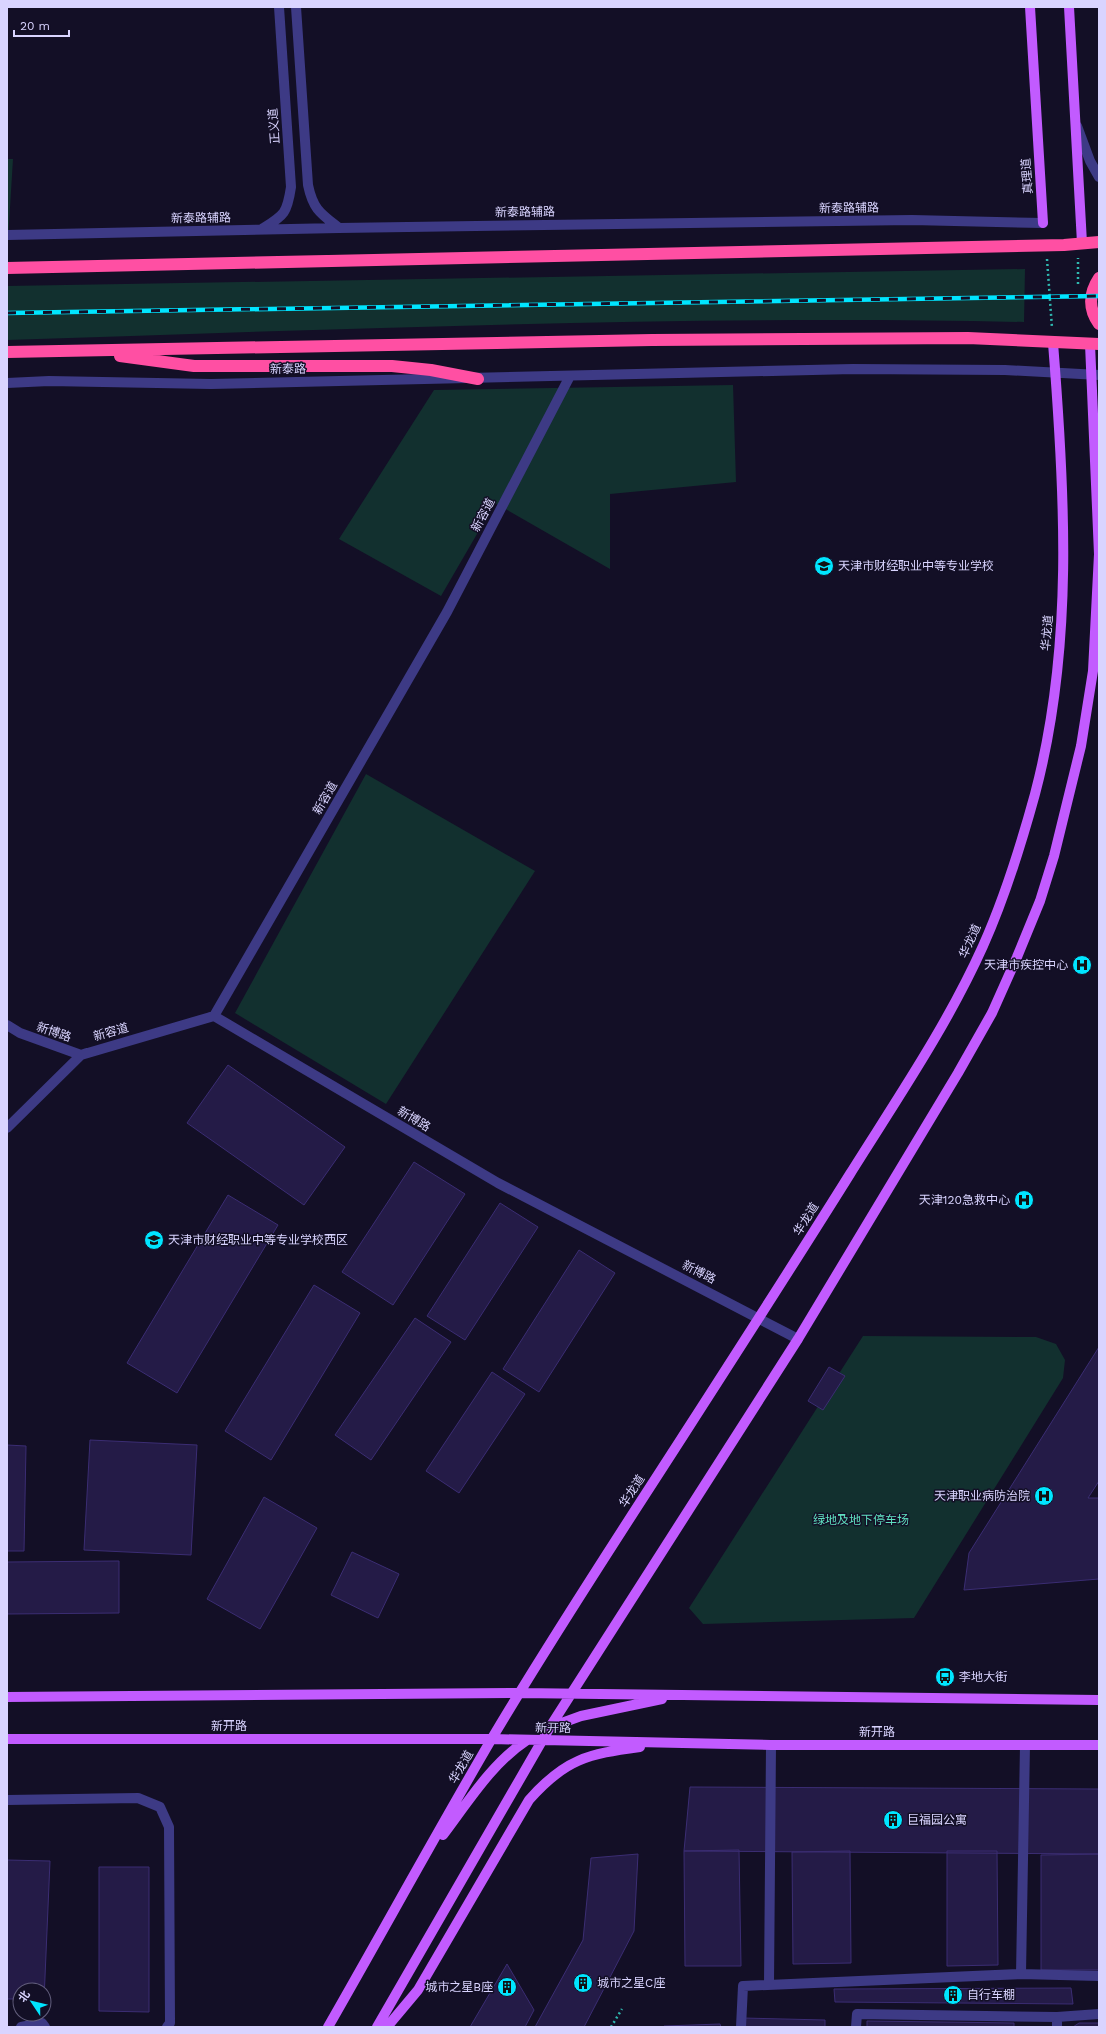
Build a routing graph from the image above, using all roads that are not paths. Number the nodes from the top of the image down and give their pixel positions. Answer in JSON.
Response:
{"nodes":[{"id":1,"x":279,"y":7,"type":"edge"},
{"id":2,"x":296,"y":7,"type":"edge"},
{"id":3,"x":1030,"y":7,"type":"edge"},
{"id":4,"x":1068,"y":7,"type":"edge"},
{"id":5,"x":1075,"y":121,"type":"junction"},
{"id":6,"x":1099,"y":177,"type":"edge"},
{"id":7,"x":1043,"y":223,"type":"joint"},
{"id":8,"x":339,"y":228,"type":"junction"},
{"id":9,"x":261,"y":230,"type":"junction"},
{"id":10,"x":7,"y":235,"type":"edge"},
{"id":11,"x":1082,"y":242,"type":"junction"},
{"id":12,"x":1099,"y":242,"type":"edge"},
{"id":13,"x":7,"y":268,"type":"edge"},
{"id":14,"x":1099,"y":278,"type":"edge"},
{"id":15,"x":1099,"y":324,"type":"edge"},
{"id":16,"x":1053,"y":344,"type":"junction"},
{"id":17,"x":1094,"y":344,"type":"edge"},
{"id":18,"x":89,"y":351,"type":"junction"},
{"id":19,"x":7,"y":352,"type":"edge"},
{"id":20,"x":1055,"y":372,"type":"junction"},
{"id":21,"x":1095,"y":374,"type":"edge"},
{"id":22,"x":570,"y":376,"type":"junction"},
{"id":23,"x":478,"y":379,"type":"junction"},
{"id":24,"x":7,"y":382,"type":"edge"},
{"id":25,"x":214,"y":1016,"type":"junction"},
{"id":26,"x":7,"y":1025,"type":"edge"},
{"id":27,"x":85,"y":1054,"type":"junction"},
{"id":28,"x":7,"y":1128,"type":"edge"},
{"id":29,"x":759,"y":1318,"type":"junction"},
{"id":30,"x":798,"y":1339,"type":"junction"},
{"id":31,"x":520,"y":1694,"type":"junction"},
{"id":32,"x":570,"y":1694,"type":"junction"},
{"id":33,"x":681,"y":1695,"type":"junction"},
{"id":34,"x":7,"y":1697,"type":"edge"},
{"id":35,"x":1099,"y":1700,"type":"edge"},
{"id":36,"x":550,"y":1727,"type":"junction"},
{"id":37,"x":7,"y":1739,"type":"edge"},
{"id":38,"x":492,"y":1739,"type":"junction"},
{"id":39,"x":526,"y":1740,"type":"junction"},
{"id":40,"x":542,"y":1741,"type":"junction"},
{"id":41,"x":668,"y":1743,"type":"junction"},
{"id":42,"x":772,"y":1745,"type":"junction"},
{"id":43,"x":1025,"y":1745,"type":"junction"},
{"id":44,"x":1099,"y":1745,"type":"edge"},
{"id":45,"x":7,"y":1800,"type":"edge"},
{"id":46,"x":417,"y":1871,"type":"junction"},
{"id":47,"x":1022,"y":1974,"type":"junction"},
{"id":48,"x":1099,"y":1976,"type":"edge"},
{"id":49,"x":769,"y":1984,"type":"junction"},
{"id":50,"x":1099,"y":2014,"type":"edge"},
{"id":51,"x":1057,"y":2022,"type":"edge"},
{"id":52,"x":21,"y":2027,"type":"edge"},
{"id":53,"x":45,"y":2027,"type":"edge"},
{"id":54,"x":167,"y":2027,"type":"edge"},
{"id":55,"x":328,"y":2027,"type":"edge"},
{"id":56,"x":377,"y":2027,"type":"edge"},
{"id":57,"x":387,"y":2027,"type":"edge"},
{"id":58,"x":741,"y":2027,"type":"edge"},
{"id":59,"x":856,"y":2027,"type":"edge"}],
"edges":[{"from":1,"to":9,"type":"street","name":"正义道"},
{"from":2,"to":8,"type":"street"},
{"from":3,"to":7,"type":"main road","name":"真理道"},
{"from":4,"to":5,"type":"main road"},
{"from":5,"to":6,"type":"street"},
{"from":5,"to":11,"type":"main road"},
{"from":7,"to":8,"type":"street","name":"新泰路辅路"},
{"from":8,"to":9,"type":"street","name":"新泰路辅路"},
{"from":9,"to":10,"type":"street","name":"新泰路辅路"},
{"from":11,"to":12,"type":"highway"},
{"from":11,"to":13,"type":"highway"},
{"from":14,"to":15,"type":"highway"},
{"from":16,"to":17,"type":"highway"},
{"from":16,"to":18,"type":"highway"},
{"from":16,"to":20,"type":"main road","name":"华龙道"},
{"from":17,"to":21,"type":"main road"},
{"from":18,"to":19,"type":"highway"},
{"from":18,"to":23,"type":"highway"},
{"from":20,"to":21,"type":"street","name":"新泰路"},
{"from":20,"to":22,"type":"street","name":"新泰路"},
{"from":20,"to":29,"type":"main road","name":"华龙道"},
{"from":21,"to":30,"type":"main road"},
{"from":22,"to":23,"type":"street","name":"新泰路"},
{"from":22,"to":25,"type":"street","name":"新容道"},
{"from":23,"to":24,"type":"street","name":"新泰路"},
{"from":25,"to":27,"type":"street"},
{"from":25,"to":29,"type":"street","name":"新博路"},
{"from":26,"to":27,"type":"street","name":"新博路"},
{"from":27,"to":28,"type":"street"},
{"from":29,"to":30,"type":"street","name":"新博路"},
{"from":29,"to":31,"type":"main road","name":"华龙道"},
{"from":30,"to":32,"type":"main road"},
{"from":31,"to":32,"type":"main road"},
{"from":31,"to":34,"type":"main road"},
{"from":31,"to":38,"type":"main road","name":"华龙道"},
{"from":32,"to":33,"type":"main road"},
{"from":32,"to":36,"type":"main road"},
{"from":33,"to":35,"type":"main road"},
{"from":33,"to":36,"type":"main road"},
{"from":36,"to":39,"type":"main road"},
{"from":36,"to":40,"type":"main road"},
{"from":37,"to":38,"type":"main road","name":"新开路"},
{"from":38,"to":39,"type":"main road","name":"新开路"},
{"from":38,"to":46,"type":"main road","name":"华龙道"},
{"from":39,"to":40,"type":"main road","name":"新开路"},
{"from":39,"to":46,"type":"main road"},
{"from":40,"to":41,"type":"main road","name":"新开路"},
{"from":40,"to":56,"type":"main road"},
{"from":41,"to":42,"type":"main road","name":"新开路"},
{"from":41,"to":57,"type":"main road"},
{"from":42,"to":43,"type":"main road","name":"新开路"},
{"from":42,"to":49,"type":"street"},
{"from":43,"to":44,"type":"main road","name":"新开路"},
{"from":43,"to":47,"type":"street"},
{"from":45,"to":54,"type":"street"},
{"from":46,"to":55,"type":"main road","name":"华龙道"},
{"from":47,"to":48,"type":"street"},
{"from":47,"to":49,"type":"street"},
{"from":49,"to":58,"type":"street"},
{"from":50,"to":51,"type":"street"},
{"from":51,"to":59,"type":"street"},
{"from":52,"to":53,"type":"street"}]}
